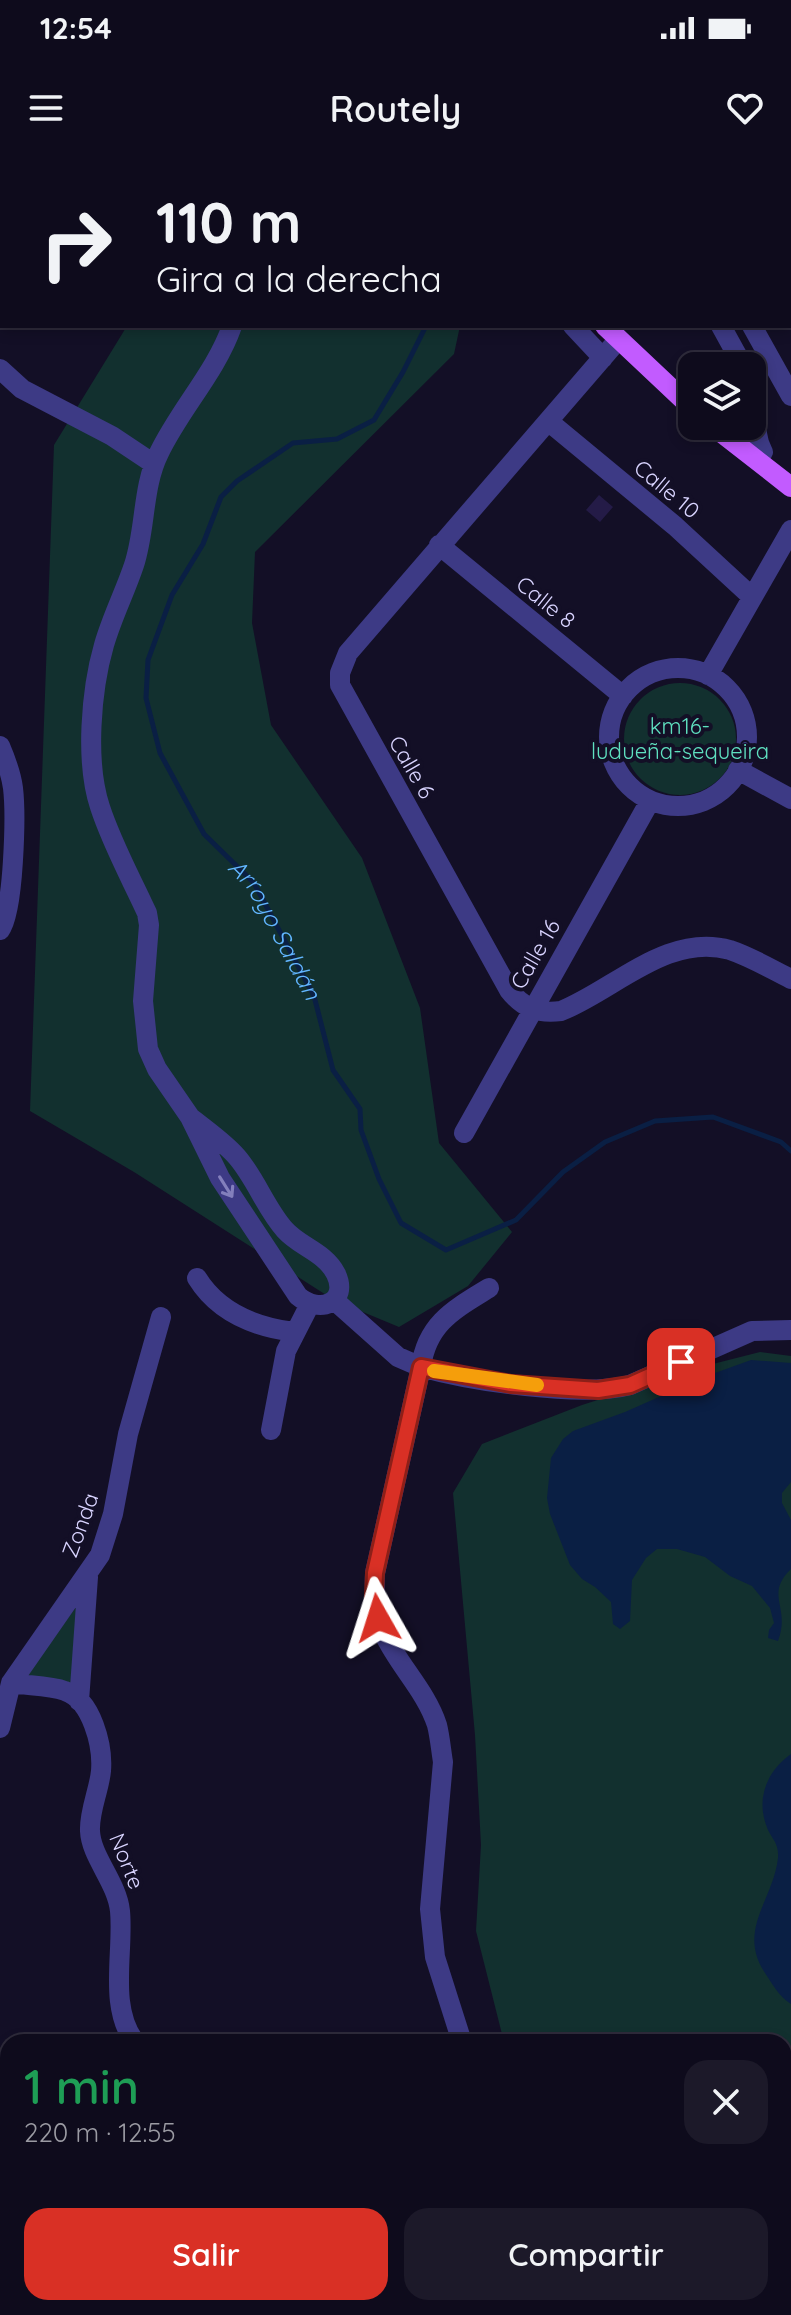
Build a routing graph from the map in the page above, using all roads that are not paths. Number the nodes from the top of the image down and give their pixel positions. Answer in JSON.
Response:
{"nodes":[{"id":1,"x":231,"y":328,"type":"edge"},
{"id":2,"x":575,"y":328,"type":"edge"},
{"id":3,"x":722,"y":328,"type":"edge"},
{"id":4,"x":753,"y":328,"type":"edge"},
{"id":5,"x":622,"y":330,"type":"edge"},
{"id":6,"x":735,"y":352,"type":"edge"},
{"id":7,"x":603,"y":358,"type":"junction"},
{"id":8,"x":0,"y":369,"type":"edge"},
{"id":9,"x":678,"y":382,"type":"edge"},
{"id":10,"x":678,"y":392,"type":"edge"},
{"id":11,"x":791,"y":396,"type":"edge"},
{"id":12,"x":548,"y":421,"type":"junction"},
{"id":13,"x":731,"y":440,"type":"edge"},
{"id":14,"x":747,"y":440,"type":"edge"},
{"id":15,"x":758,"y":440,"type":"edge"},
{"id":16,"x":763,"y":452,"type":"junction"},
{"id":17,"x":154,"y":464,"type":"junction"},
{"id":18,"x":791,"y":473,"type":"edge"},
{"id":19,"x":791,"y":487,"type":"edge"},
{"id":20,"x":791,"y":530,"type":"edge"},
{"id":21,"x":439,"y":545,"type":"junction"},
{"id":22,"x":752,"y":597,"type":"junction"},
{"id":23,"x":708,"y":675,"type":"junction"},
{"id":24,"x":623,"y":696,"type":"junction"},
{"id":25,"x":0,"y":746,"type":"edge"},
{"id":26,"x":738,"y":770,"type":"junction"},
{"id":27,"x":791,"y":799,"type":"edge"},
{"id":28,"x":650,"y":801,"type":"junction"},
{"id":29,"x":0,"y":930,"type":"edge"},
{"id":30,"x":791,"y":979,"type":"edge"},
{"id":31,"x":531,"y":1010,"type":"junction"},
{"id":32,"x":190,"y":1117,"type":"junction"},
{"id":33,"x":464,"y":1133,"type":"dead end"},
{"id":34,"x":299,"y":1244,"type":"junction"},
{"id":35,"x":275,"y":1263,"type":"junction"},
{"id":36,"x":197,"y":1278,"type":"dead end"},
{"id":37,"x":489,"y":1288,"type":"dead end"},
{"id":38,"x":334,"y":1300,"type":"junction"},
{"id":39,"x":310,"y":1304,"type":"junction"},
{"id":40,"x":161,"y":1317,"type":"dead end"},
{"id":41,"x":791,"y":1330,"type":"edge"},
{"id":42,"x":294,"y":1332,"type":"junction"},
{"id":43,"x":421,"y":1367,"type":"junction"},
{"id":44,"x":271,"y":1430,"type":"dead end"},
{"id":45,"x":89,"y":1574,"type":"junction"},
{"id":46,"x":11,"y":1683,"type":"junction"},
{"id":47,"x":79,"y":1701,"type":"junction"},
{"id":48,"x":0,"y":1728,"type":"edge"},
{"id":49,"x":131,"y":2034,"type":"edge"},
{"id":50,"x":459,"y":2034,"type":"edge"}],
"edges":[{"from":1,"to":17,"type":"street"},
{"from":2,"to":7,"type":"street"},
{"from":3,"to":6,"type":"street"},
{"from":4,"to":11,"type":"street"},
{"from":5,"to":7,"type":"street","name":"Calle 6"},
{"from":5,"to":9,"type":"main road"},
{"from":5,"to":10,"type":"main road"},
{"from":7,"to":12,"type":"street","name":"Calle 6"},
{"from":8,"to":17,"type":"street"},
{"from":12,"to":21,"type":"street","name":"Calle 6"},
{"from":12,"to":22,"type":"street","name":"Calle 10"},
{"from":13,"to":19,"type":"main road"},
{"from":14,"to":16,"type":"main road"},
{"from":15,"to":16,"type":"street"},
{"from":16,"to":18,"type":"main road"},
{"from":17,"to":32,"type":"street"},
{"from":20,"to":22,"type":"street"},
{"from":21,"to":24,"type":"street","name":"Calle 8"},
{"from":21,"to":31,"type":"street","name":"Calle 6"},
{"from":22,"to":23,"type":"street"},
{"from":23,"to":24,"type":"street"},
{"from":23,"to":26,"type":"street"},
{"from":24,"to":28,"type":"street"},
{"from":25,"to":29,"type":"street"},
{"from":26,"to":27,"type":"street"},
{"from":26,"to":28,"type":"street"},
{"from":28,"to":31,"type":"street","name":"Calle 16"},
{"from":30,"to":31,"type":"street"},
{"from":31,"to":33,"type":"street","name":"Calle 16"},
{"from":32,"to":34,"type":"street"},
{"from":32,"to":35,"type":"street","one_way":true},
{"from":34,"to":35,"type":"street"},
{"from":34,"to":38,"type":"street"},
{"from":35,"to":39,"type":"street"},
{"from":36,"to":42,"type":"street"},
{"from":37,"to":43,"type":"street"},
{"from":38,"to":39,"type":"street"},
{"from":38,"to":43,"type":"street"},
{"from":39,"to":42,"type":"street"},
{"from":40,"to":45,"type":"street","name":"Zonda"},
{"from":41,"to":43,"type":"street"},
{"from":42,"to":44,"type":"street"},
{"from":43,"to":50,"type":"street"},
{"from":45,"to":46,"type":"street","name":"Zonda"},
{"from":45,"to":47,"type":"street"},
{"from":46,"to":47,"type":"street"},
{"from":46,"to":48,"type":"street","name":"Zonda"},
{"from":47,"to":49,"type":"street","name":"Norte"}]}
